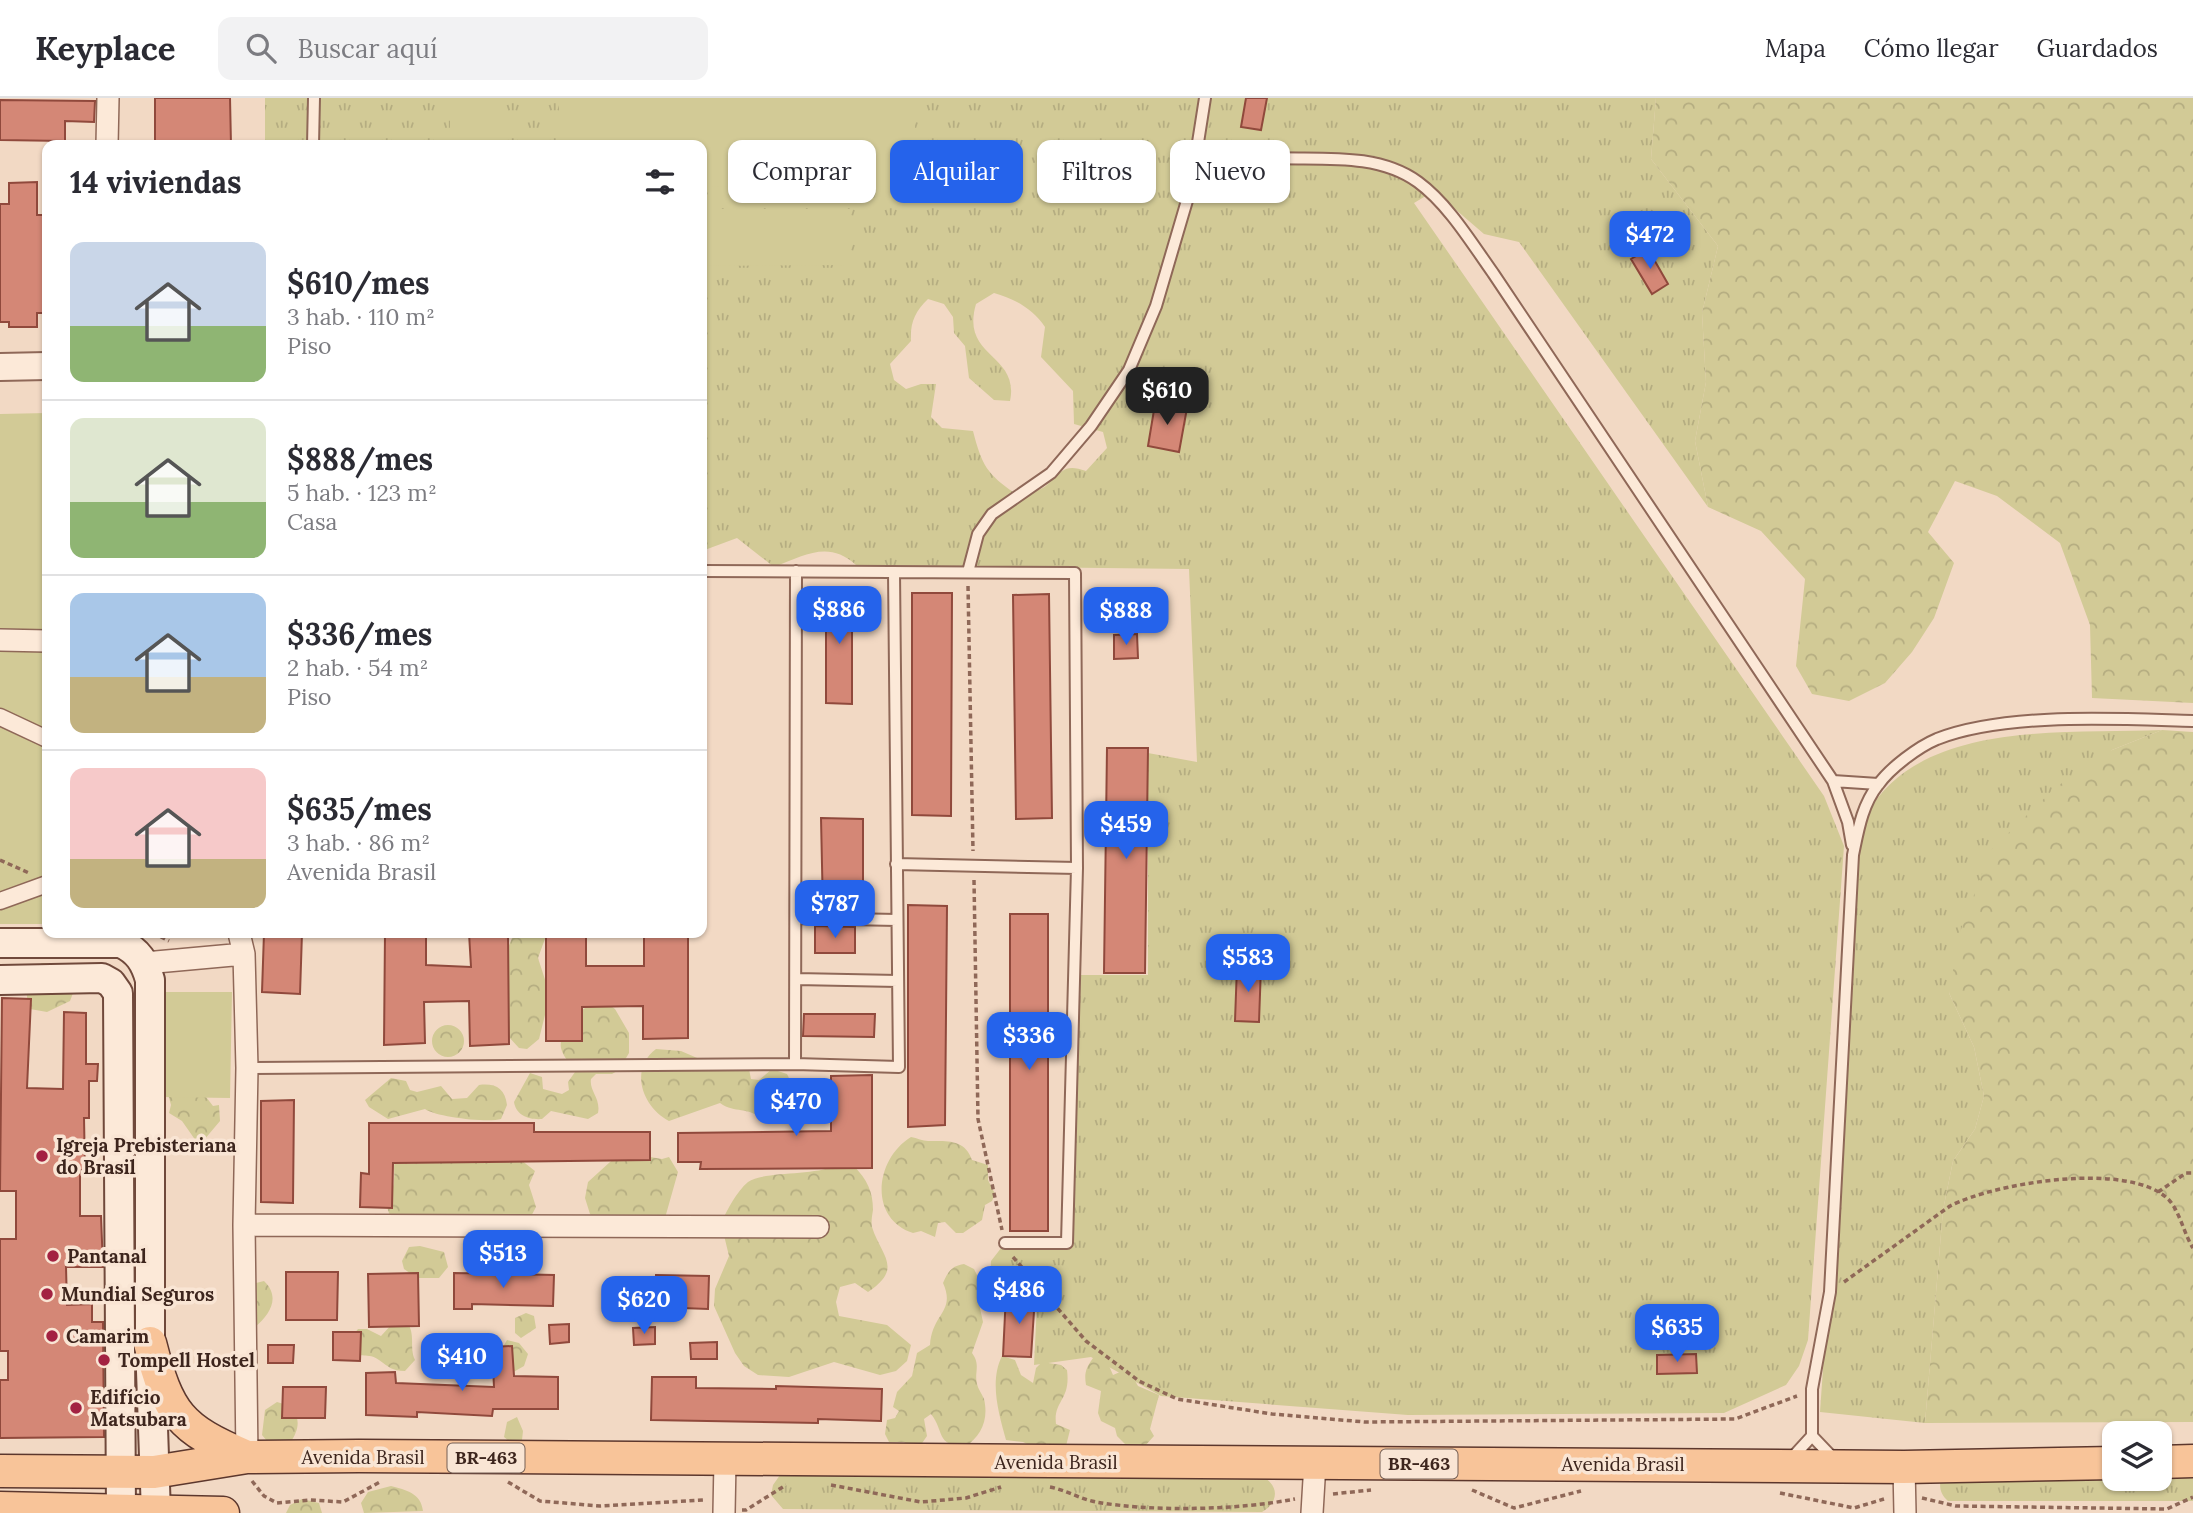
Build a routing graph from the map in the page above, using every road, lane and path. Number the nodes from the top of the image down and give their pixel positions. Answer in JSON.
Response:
{"nodes":[{"id":1,"x":108,"y":98,"type":"edge"},
{"id":2,"x":314,"y":98,"type":"edge"},
{"id":3,"x":1205,"y":98,"type":"edge"},
{"id":4,"x":107,"y":140,"type":"edge"},
{"id":5,"x":313,"y":140,"type":"edge"},
{"id":6,"x":1198,"y":140,"type":"edge"},
{"id":7,"x":1290,"y":159,"type":"edge"},
{"id":8,"x":1186,"y":203,"type":"edge"},
{"id":9,"x":42,"y":366,"type":"edge"},
{"id":10,"x":0,"y":368,"type":"edge"},
{"id":11,"x":707,"y":571,"type":"edge"},
{"id":12,"x":796,"y":572,"type":"junction"},
{"id":13,"x":894,"y":572,"type":"junction"},
{"id":14,"x":968,"y":572,"type":"junction"},
{"id":15,"x":0,"y":640,"type":"edge"},
{"id":16,"x":42,"y":641,"type":"edge"},
{"id":17,"x":0,"y":717,"type":"edge"},
{"id":18,"x":2193,"y":721,"type":"edge"},
{"id":19,"x":42,"y":737,"type":"edge"},
{"id":20,"x":1833,"y":781,"type":"junction"},
{"id":21,"x":1878,"y":784,"type":"junction"},
{"id":22,"x":1853,"y":855,"type":"junction"},
{"id":23,"x":0,"y":860,"type":"edge"},
{"id":24,"x":897,"y":864,"type":"junction"},
{"id":25,"x":973,"y":865,"type":"junction"},
{"id":26,"x":1077,"y":868,"type":"junction"},
{"id":27,"x":41,"y":880,"type":"edge"},
{"id":28,"x":0,"y":901,"type":"edge"},
{"id":29,"x":796,"y":918,"type":"junction"},
{"id":30,"x":897,"y":920,"type":"junction"},
{"id":31,"x":240,"y":938,"type":"edge"},
{"id":32,"x":0,"y":943,"type":"edge"},
{"id":33,"x":244,"y":954,"type":"junction"},
{"id":34,"x":145,"y":963,"type":"junction"},
{"id":35,"x":796,"y":979,"type":"junction"},
{"id":36,"x":0,"y":980,"type":"edge"},
{"id":37,"x":898,"y":982,"type":"junction"},
{"id":38,"x":796,"y":1064,"type":"junction"},
{"id":39,"x":247,"y":1068,"type":"junction"},
{"id":40,"x":2193,"y":1173,"type":"edge"},
{"id":41,"x":2158,"y":1192,"type":"junction"},
{"id":42,"x":244,"y":1225,"type":"junction"},
{"id":43,"x":818,"y":1227,"type":"dead end"},
{"id":44,"x":1005,"y":1243,"type":"junction"},
{"id":45,"x":2193,"y":1248,"type":"edge"},
{"id":46,"x":1830,"y":1292,"type":"junction"},
{"id":47,"x":150,"y":1343,"type":"junction"},
{"id":48,"x":1812,"y":1389,"type":"junction"},
{"id":49,"x":1812,"y":1436,"type":"junction"},
{"id":50,"x":247,"y":1457,"type":"junction"},
{"id":51,"x":725,"y":1461,"type":"junction"},
{"id":52,"x":2193,"y":1461,"type":"edge"},
{"id":53,"x":2172,"y":1462,"type":"edge"},
{"id":54,"x":1315,"y":1463,"type":"junction"},
{"id":55,"x":2102,"y":1464,"type":"edge"},
{"id":56,"x":1843,"y":1465,"type":"junction"},
{"id":57,"x":0,"y":1471,"type":"edge"},
{"id":58,"x":121,"y":1471,"type":"junction"},
{"id":59,"x":154,"y":1472,"type":"junction"},
{"id":60,"x":391,"y":1477,"type":"dead end"},
{"id":61,"x":1781,"y":1478,"type":"junction"},
{"id":62,"x":496,"y":1482,"type":"dead end"},
{"id":63,"x":796,"y":1482,"type":"dead end"},
{"id":64,"x":828,"y":1484,"type":"dead end"},
{"id":65,"x":1010,"y":1486,"type":"dead end"},
{"id":66,"x":1041,"y":1486,"type":"dead end"},
{"id":67,"x":1468,"y":1488,"type":"dead end"},
{"id":68,"x":1383,"y":1489,"type":"dead end"},
{"id":69,"x":1585,"y":1490,"type":"dead end"},
{"id":70,"x":1905,"y":1491,"type":"edge"},
{"id":71,"x":2193,"y":1497,"type":"edge"},
{"id":72,"x":1312,"y":1504,"type":"edge"},
{"id":73,"x":0,"y":1508,"type":"edge"},
{"id":74,"x":724,"y":1510,"type":"edge"},
{"id":75,"x":121,"y":1511,"type":"edge"},
{"id":76,"x":156,"y":1511,"type":"edge"},
{"id":77,"x":223,"y":1513,"type":"edge"}],
"edges":[{"from":1,"to":4,"type":"street"},
{"from":2,"to":5,"type":"lane"},
{"from":3,"to":6,"type":"lane"},
{"from":7,"to":20,"type":"lane"},
{"from":8,"to":14,"type":"lane"},
{"from":9,"to":10,"type":"street"},
{"from":11,"to":12,"type":"lane"},
{"from":12,"to":13,"type":"lane"},
{"from":12,"to":29,"type":"lane"},
{"from":13,"to":14,"type":"lane"},
{"from":13,"to":24,"type":"lane"},
{"from":14,"to":25,"type":"path"},
{"from":14,"to":26,"type":"lane"},
{"from":15,"to":16,"type":"street"},
{"from":17,"to":19,"type":"street"},
{"from":18,"to":21,"type":"lane"},
{"from":20,"to":21,"type":"lane"},
{"from":20,"to":22,"type":"lane"},
{"from":21,"to":22,"type":"lane"},
{"from":22,"to":46,"type":"lane"},
{"from":23,"to":27,"type":"path"},
{"from":24,"to":25,"type":"lane"},
{"from":24,"to":30,"type":"lane"},
{"from":25,"to":26,"type":"lane"},
{"from":25,"to":44,"type":"path"},
{"from":26,"to":44,"type":"lane"},
{"from":27,"to":28,"type":"street"},
{"from":29,"to":30,"type":"lane"},
{"from":29,"to":35,"type":"lane"},
{"from":30,"to":37,"type":"lane"},
{"from":31,"to":33,"type":"street"},
{"from":32,"to":34,"type":"main road"},
{"from":33,"to":34,"type":"street"},
{"from":33,"to":39,"type":"street"},
{"from":34,"to":47,"type":"main road"},
{"from":35,"to":37,"type":"lane"},
{"from":35,"to":38,"type":"lane"},
{"from":36,"to":58,"type":"main road"},
{"from":37,"to":38,"type":"lane"},
{"from":38,"to":39,"type":"lane"},
{"from":39,"to":42,"type":"street"},
{"from":40,"to":41,"type":"path"},
{"from":41,"to":45,"type":"path"},
{"from":41,"to":46,"type":"path"},
{"from":42,"to":43,"type":"street"},
{"from":42,"to":50,"type":"street"},
{"from":44,"to":48,"type":"path"},
{"from":46,"to":48,"type":"lane"},
{"from":47,"to":50,"type":"main road"},
{"from":47,"to":59,"type":"main road"},
{"from":48,"to":49,"type":"lane"},
{"from":49,"to":56,"type":"lane"},
{"from":49,"to":61,"type":"lane"},
{"from":50,"to":51,"type":"main road","name":"Avenida Brasil","number":"BR-463"},
{"from":50,"to":59,"type":"main road","name":"Avenida Brasil","number":"BR-463"},
{"from":50,"to":60,"type":"path"},
{"from":51,"to":54,"type":"main road","name":"Avenida Brasil","number":"BR-463"},
{"from":51,"to":74,"type":"street"},
{"from":52,"to":53,"type":"main road"},
{"from":54,"to":61,"type":"main road","name":"Avenida Brasil","number":"BR-463"},
{"from":54,"to":72,"type":"street"},
{"from":55,"to":70,"type":"main road","name":"Avenida Brasil","number":"BR-463"},
{"from":56,"to":61,"type":"main road","name":"Avenida Brasil","number":"BR-463"},
{"from":56,"to":70,"type":"main road","name":"Avenida Brasil","number":"BR-463"},
{"from":57,"to":58,"type":"main road","name":"Avenida Brasil","number":"BR-463"},
{"from":58,"to":59,"type":"main road","name":"Avenida Brasil","number":"BR-463"},
{"from":58,"to":75,"type":"main road"},
{"from":59,"to":76,"type":"main road"},
{"from":61,"to":70,"type":"path"},
{"from":62,"to":74,"type":"path"},
{"from":63,"to":74,"type":"path"},
{"from":64,"to":65,"type":"path"},
{"from":66,"to":72,"type":"path"},
{"from":67,"to":69,"type":"path"},
{"from":68,"to":72,"type":"path"},
{"from":70,"to":71,"type":"path"},
{"from":73,"to":75,"type":"main road"},
{"from":75,"to":76,"type":"main road"},
{"from":76,"to":77,"type":"main road"}]}
